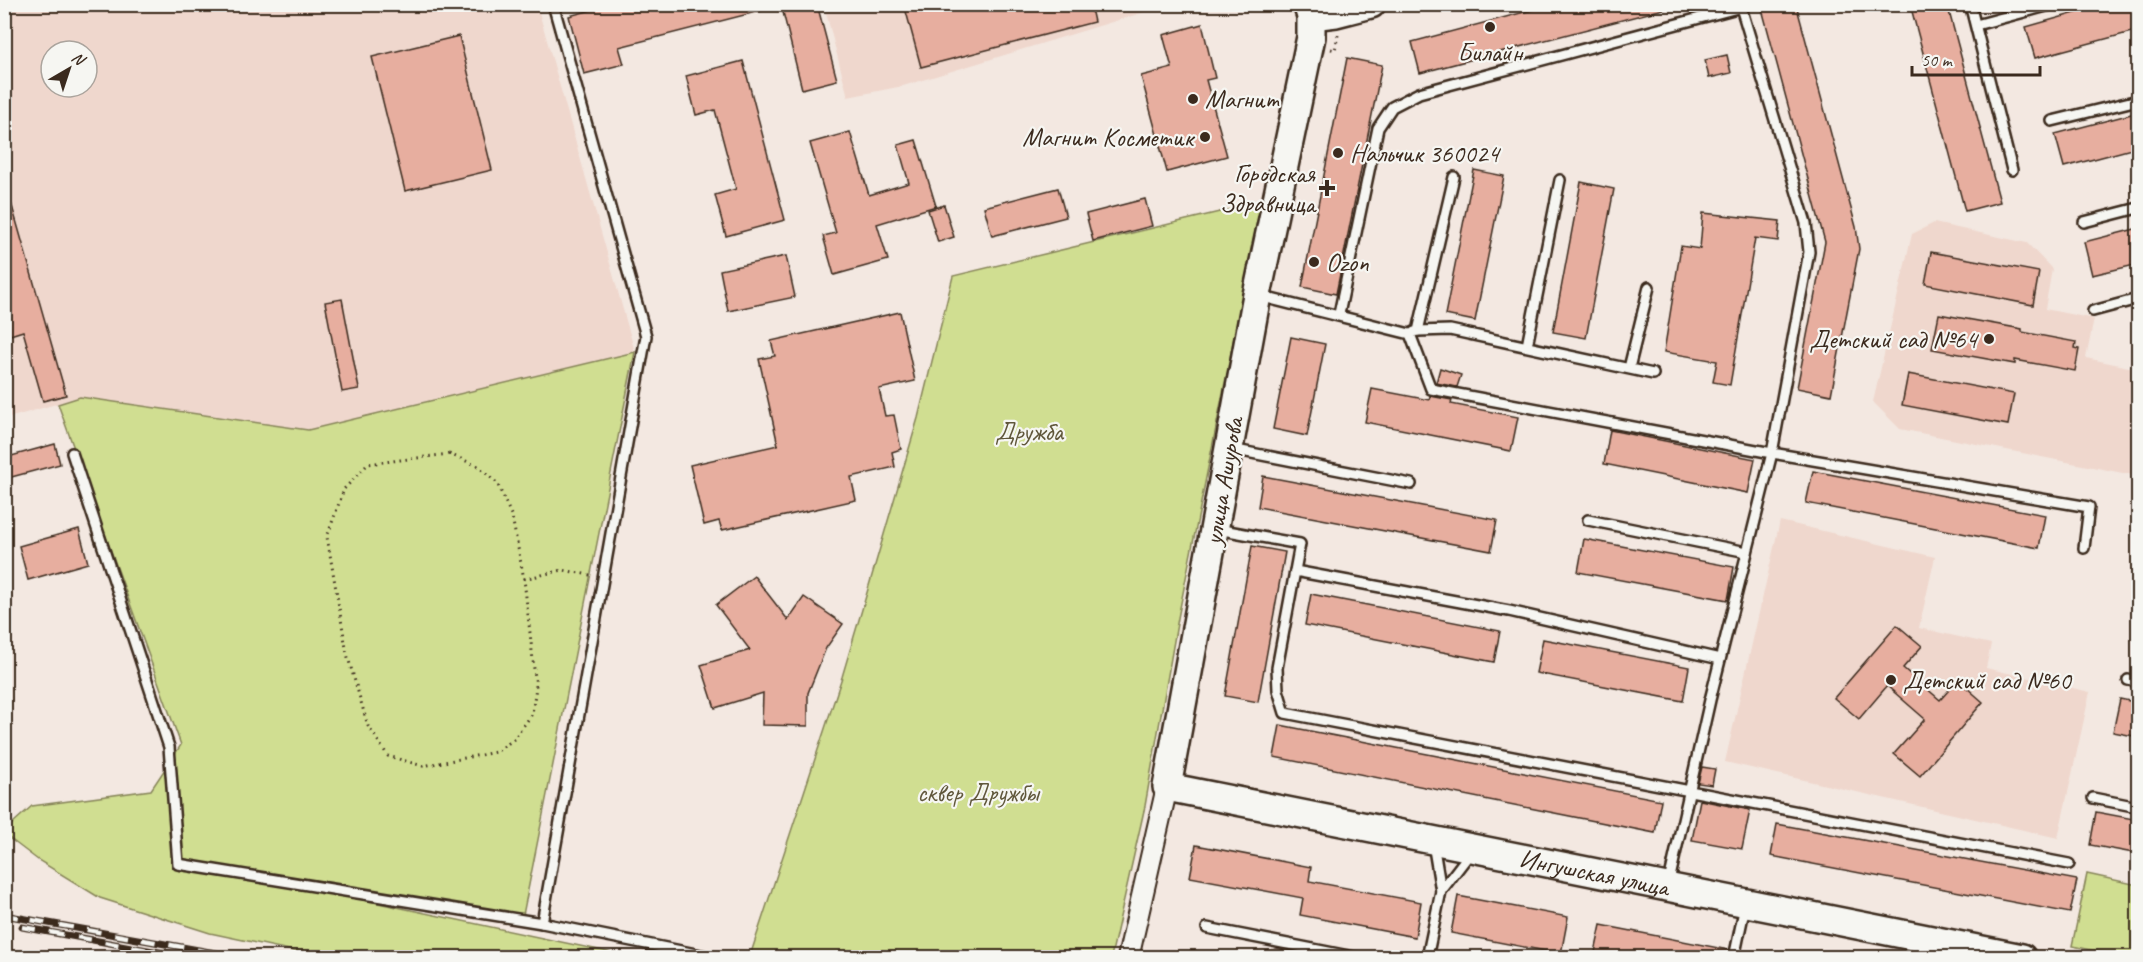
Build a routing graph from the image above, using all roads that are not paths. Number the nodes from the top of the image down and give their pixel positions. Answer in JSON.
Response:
{"nodes":[{"id":1,"x":553,"y":4,"type":"edge"},
{"id":2,"x":1371,"y":4,"type":"edge"},
{"id":3,"x":1970,"y":4,"type":"edge"},
{"id":4,"x":2054,"y":4,"type":"edge"},
{"id":5,"x":1740,"y":6,"type":"edge"},
{"id":6,"x":1310,"y":10,"type":"edge"},
{"id":7,"x":1976,"y":25,"type":"junction"},
{"id":8,"x":2139,"y":100,"type":"edge"},
{"id":9,"x":2052,"y":121,"type":"dead end"},
{"id":10,"x":2012,"y":170,"type":"dead end"},
{"id":11,"x":1454,"y":177,"type":"dead end"},
{"id":12,"x":1560,"y":180,"type":"dead end"},
{"id":13,"x":2139,"y":208,"type":"edge"},
{"id":14,"x":2084,"y":222,"type":"dead end"},
{"id":15,"x":1649,"y":287,"type":"dead end"},
{"id":16,"x":1257,"y":295,"type":"junction"},
{"id":17,"x":2139,"y":299,"type":"edge"},
{"id":18,"x":2093,"y":311,"type":"dead end"},
{"id":19,"x":1339,"y":315,"type":"junction"},
{"id":20,"x":1414,"y":332,"type":"junction"},
{"id":21,"x":1527,"y":346,"type":"junction"},
{"id":22,"x":1629,"y":368,"type":"junction"},
{"id":23,"x":1653,"y":374,"type":"dead end"},
{"id":24,"x":1229,"y":448,"type":"junction"},
{"id":25,"x":72,"y":453,"type":"dead end"},
{"id":26,"x":1772,"y":453,"type":"junction"},
{"id":27,"x":1411,"y":484,"type":"dead end"},
{"id":28,"x":1588,"y":520,"type":"dead end"},
{"id":29,"x":1214,"y":529,"type":"junction"},
{"id":30,"x":2084,"y":548,"type":"dead end"},
{"id":31,"x":1747,"y":552,"type":"junction"},
{"id":32,"x":1295,"y":571,"type":"junction"},
{"id":33,"x":1720,"y":659,"type":"junction"},
{"id":34,"x":2128,"y":680,"type":"dead end"},
{"id":35,"x":2139,"y":682,"type":"edge"},
{"id":36,"x":1167,"y":787,"type":"junction"},
{"id":37,"x":1689,"y":791,"type":"junction"},
{"id":38,"x":2093,"y":798,"type":"dead end"},
{"id":39,"x":2139,"y":807,"type":"edge"},
{"id":40,"x":1433,"y":841,"type":"junction"},
{"id":41,"x":1474,"y":849,"type":"junction"},
{"id":42,"x":2068,"y":864,"type":"dead end"},
{"id":43,"x":1667,"y":888,"type":"junction"},
{"id":44,"x":1441,"y":891,"type":"junction"},
{"id":45,"x":1746,"y":904,"type":"junction"},
{"id":46,"x":542,"y":923,"type":"junction"},
{"id":47,"x":1207,"y":928,"type":"dead end"},
{"id":48,"x":716,"y":957,"type":"edge"},
{"id":49,"x":1128,"y":957,"type":"edge"},
{"id":50,"x":1359,"y":957,"type":"edge"},
{"id":51,"x":1427,"y":957,"type":"edge"},
{"id":52,"x":1734,"y":957,"type":"edge"},
{"id":53,"x":2013,"y":957,"type":"edge"}],
"edges":[{"from":1,"to":46,"type":"lane"},
{"from":2,"to":6,"type":"street"},
{"from":3,"to":7,"type":"lane"},
{"from":4,"to":7,"type":"lane"},
{"from":5,"to":19,"type":"lane"},
{"from":5,"to":26,"type":"lane"},
{"from":6,"to":16,"type":"street","name":"улица Ашурова"},
{"from":7,"to":10,"type":"lane"},
{"from":8,"to":9,"type":"lane"},
{"from":11,"to":20,"type":"lane"},
{"from":12,"to":21,"type":"lane"},
{"from":13,"to":14,"type":"lane"},
{"from":15,"to":22,"type":"lane"},
{"from":16,"to":19,"type":"lane"},
{"from":16,"to":24,"type":"street","name":"улица Ашурова"},
{"from":17,"to":18,"type":"lane"},
{"from":19,"to":20,"type":"lane"},
{"from":20,"to":21,"type":"lane"},
{"from":20,"to":26,"type":"lane"},
{"from":21,"to":22,"type":"lane"},
{"from":22,"to":23,"type":"lane"},
{"from":24,"to":27,"type":"lane"},
{"from":24,"to":29,"type":"street","name":"улица Ашурова"},
{"from":25,"to":46,"type":"lane"},
{"from":26,"to":30,"type":"lane"},
{"from":26,"to":31,"type":"lane"},
{"from":28,"to":31,"type":"lane"},
{"from":29,"to":32,"type":"lane"},
{"from":29,"to":36,"type":"street","name":"улица Ашурова"},
{"from":31,"to":33,"type":"lane"},
{"from":32,"to":33,"type":"lane"},
{"from":32,"to":37,"type":"lane"},
{"from":33,"to":37,"type":"lane"},
{"from":34,"to":35,"type":"lane"},
{"from":36,"to":40,"type":"street","name":"Ингушская улица"},
{"from":36,"to":49,"type":"street","name":"улица Ашурова"},
{"from":37,"to":42,"type":"lane"},
{"from":37,"to":43,"type":"lane"},
{"from":38,"to":39,"type":"lane"},
{"from":40,"to":41,"type":"street","name":"Ингушская улица"},
{"from":40,"to":44,"type":"lane"},
{"from":41,"to":43,"type":"street","name":"Ингушская улица"},
{"from":41,"to":44,"type":"lane"},
{"from":43,"to":45,"type":"street","name":"Ингушская улица"},
{"from":44,"to":51,"type":"lane"},
{"from":45,"to":52,"type":"lane"},
{"from":45,"to":53,"type":"street","name":"Ингушская улица"},
{"from":46,"to":48,"type":"lane"},
{"from":47,"to":50,"type":"lane"}]}
